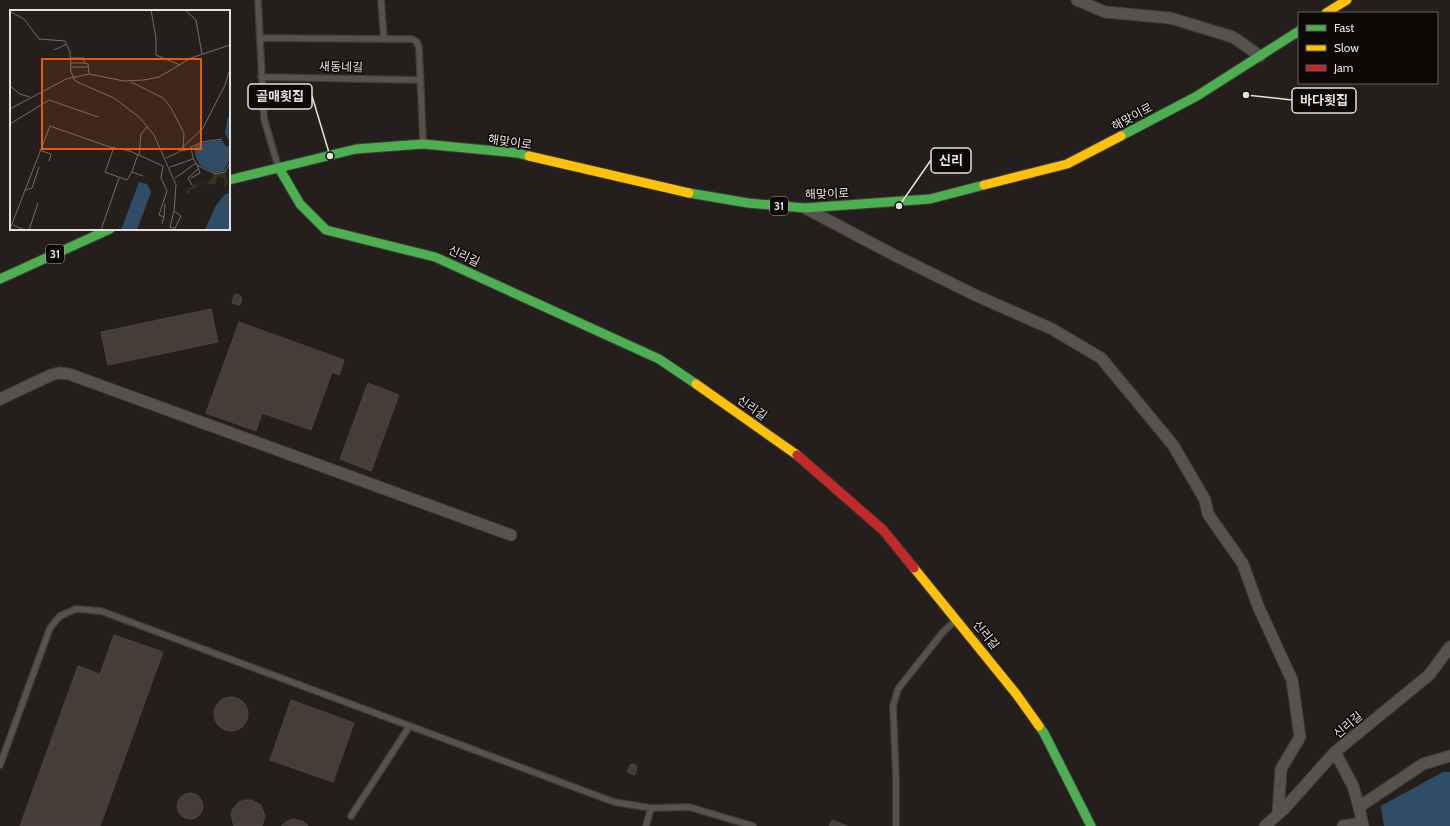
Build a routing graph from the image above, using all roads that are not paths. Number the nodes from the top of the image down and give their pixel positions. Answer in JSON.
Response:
{"nodes":[{"id":1,"x":258,"y":0,"type":"edge"},
{"id":2,"x":381,"y":0,"type":"edge"},
{"id":3,"x":1077,"y":0,"type":"edge"},
{"id":4,"x":1347,"y":0,"type":"edge"},
{"id":5,"x":1328,"y":12,"type":"edge"},
{"id":6,"x":1298,"y":32,"type":"edge"},
{"id":7,"x":260,"y":38,"type":"junction"},
{"id":8,"x":384,"y":39,"type":"junction"},
{"id":9,"x":1260,"y":56,"type":"junction"},
{"id":10,"x":261,"y":77,"type":"junction"},
{"id":11,"x":420,"y":80,"type":"junction"},
{"id":12,"x":423,"y":144,"type":"junction"},
{"id":13,"x":279,"y":168,"type":"junction"},
{"id":14,"x":230,"y":180,"type":"edge"},
{"id":15,"x":805,"y":208,"type":"junction"},
{"id":16,"x":108,"y":230,"type":"edge"},
{"id":17,"x":0,"y":279,"type":"edge"},
{"id":18,"x":0,"y":399,"type":"edge"},
{"id":19,"x":512,"y":535,"type":"dead end"},
{"id":20,"x":957,"y":619,"type":"junction"},
{"id":21,"x":1450,"y":648,"type":"edge"},
{"id":22,"x":409,"y":726,"type":"junction"},
{"id":23,"x":1335,"y":752,"type":"junction"},
{"id":24,"x":1450,"y":756,"type":"edge"},
{"id":25,"x":0,"y":765,"type":"edge"},
{"id":26,"x":1359,"y":807,"type":"junction"},
{"id":27,"x":651,"y":808,"type":"junction"},
{"id":28,"x":1278,"y":814,"type":"junction"},
{"id":29,"x":351,"y":816,"type":"dead end"},
{"id":30,"x":1362,"y":824,"type":"edge"},
{"id":31,"x":646,"y":826,"type":"edge"},
{"id":32,"x":753,"y":826,"type":"edge"},
{"id":33,"x":896,"y":826,"type":"edge"},
{"id":34,"x":1091,"y":826,"type":"edge"},
{"id":35,"x":1265,"y":826,"type":"edge"},
{"id":36,"x":1342,"y":826,"type":"edge"}],
"edges":[{"from":1,"to":7,"type":"lane"},
{"from":2,"to":8,"type":"lane"},
{"from":3,"to":9,"type":"street"},
{"from":4,"to":5,"type":"main road"},
{"from":6,"to":9,"type":"main road","name":"해맞이로","number":"31"},
{"from":7,"to":8,"type":"lane"},
{"from":7,"to":10,"type":"lane"},
{"from":8,"to":11,"type":"lane"},
{"from":9,"to":15,"type":"main road","name":"해맞이로","number":"31"},
{"from":10,"to":11,"type":"lane","name":"새동네길"},
{"from":10,"to":13,"type":"lane"},
{"from":11,"to":12,"type":"lane"},
{"from":12,"to":13,"type":"main road","name":"해맞이로","number":"31"},
{"from":12,"to":15,"type":"main road","name":"해맞이로","number":"31"},
{"from":13,"to":14,"type":"main road","name":"해맞이로","number":"31"},
{"from":13,"to":20,"type":"main road","name":"신리길"},
{"from":15,"to":28,"type":"street"},
{"from":16,"to":17,"type":"main road","number":"31"},
{"from":18,"to":19,"type":"street"},
{"from":20,"to":33,"type":"lane"},
{"from":20,"to":34,"type":"main road","name":"신리길"},
{"from":21,"to":23,"type":"street","name":"신리길"},
{"from":22,"to":25,"type":"lane"},
{"from":22,"to":27,"type":"lane"},
{"from":22,"to":29,"type":"lane"},
{"from":23,"to":26,"type":"street"},
{"from":23,"to":28,"type":"street","name":"신리길"},
{"from":24,"to":26,"type":"street"},
{"from":26,"to":30,"type":"street"},
{"from":27,"to":31,"type":"lane"},
{"from":27,"to":32,"type":"lane"},
{"from":28,"to":35,"type":"street","name":"신리길"},
{"from":30,"to":36,"type":"street"}]}
